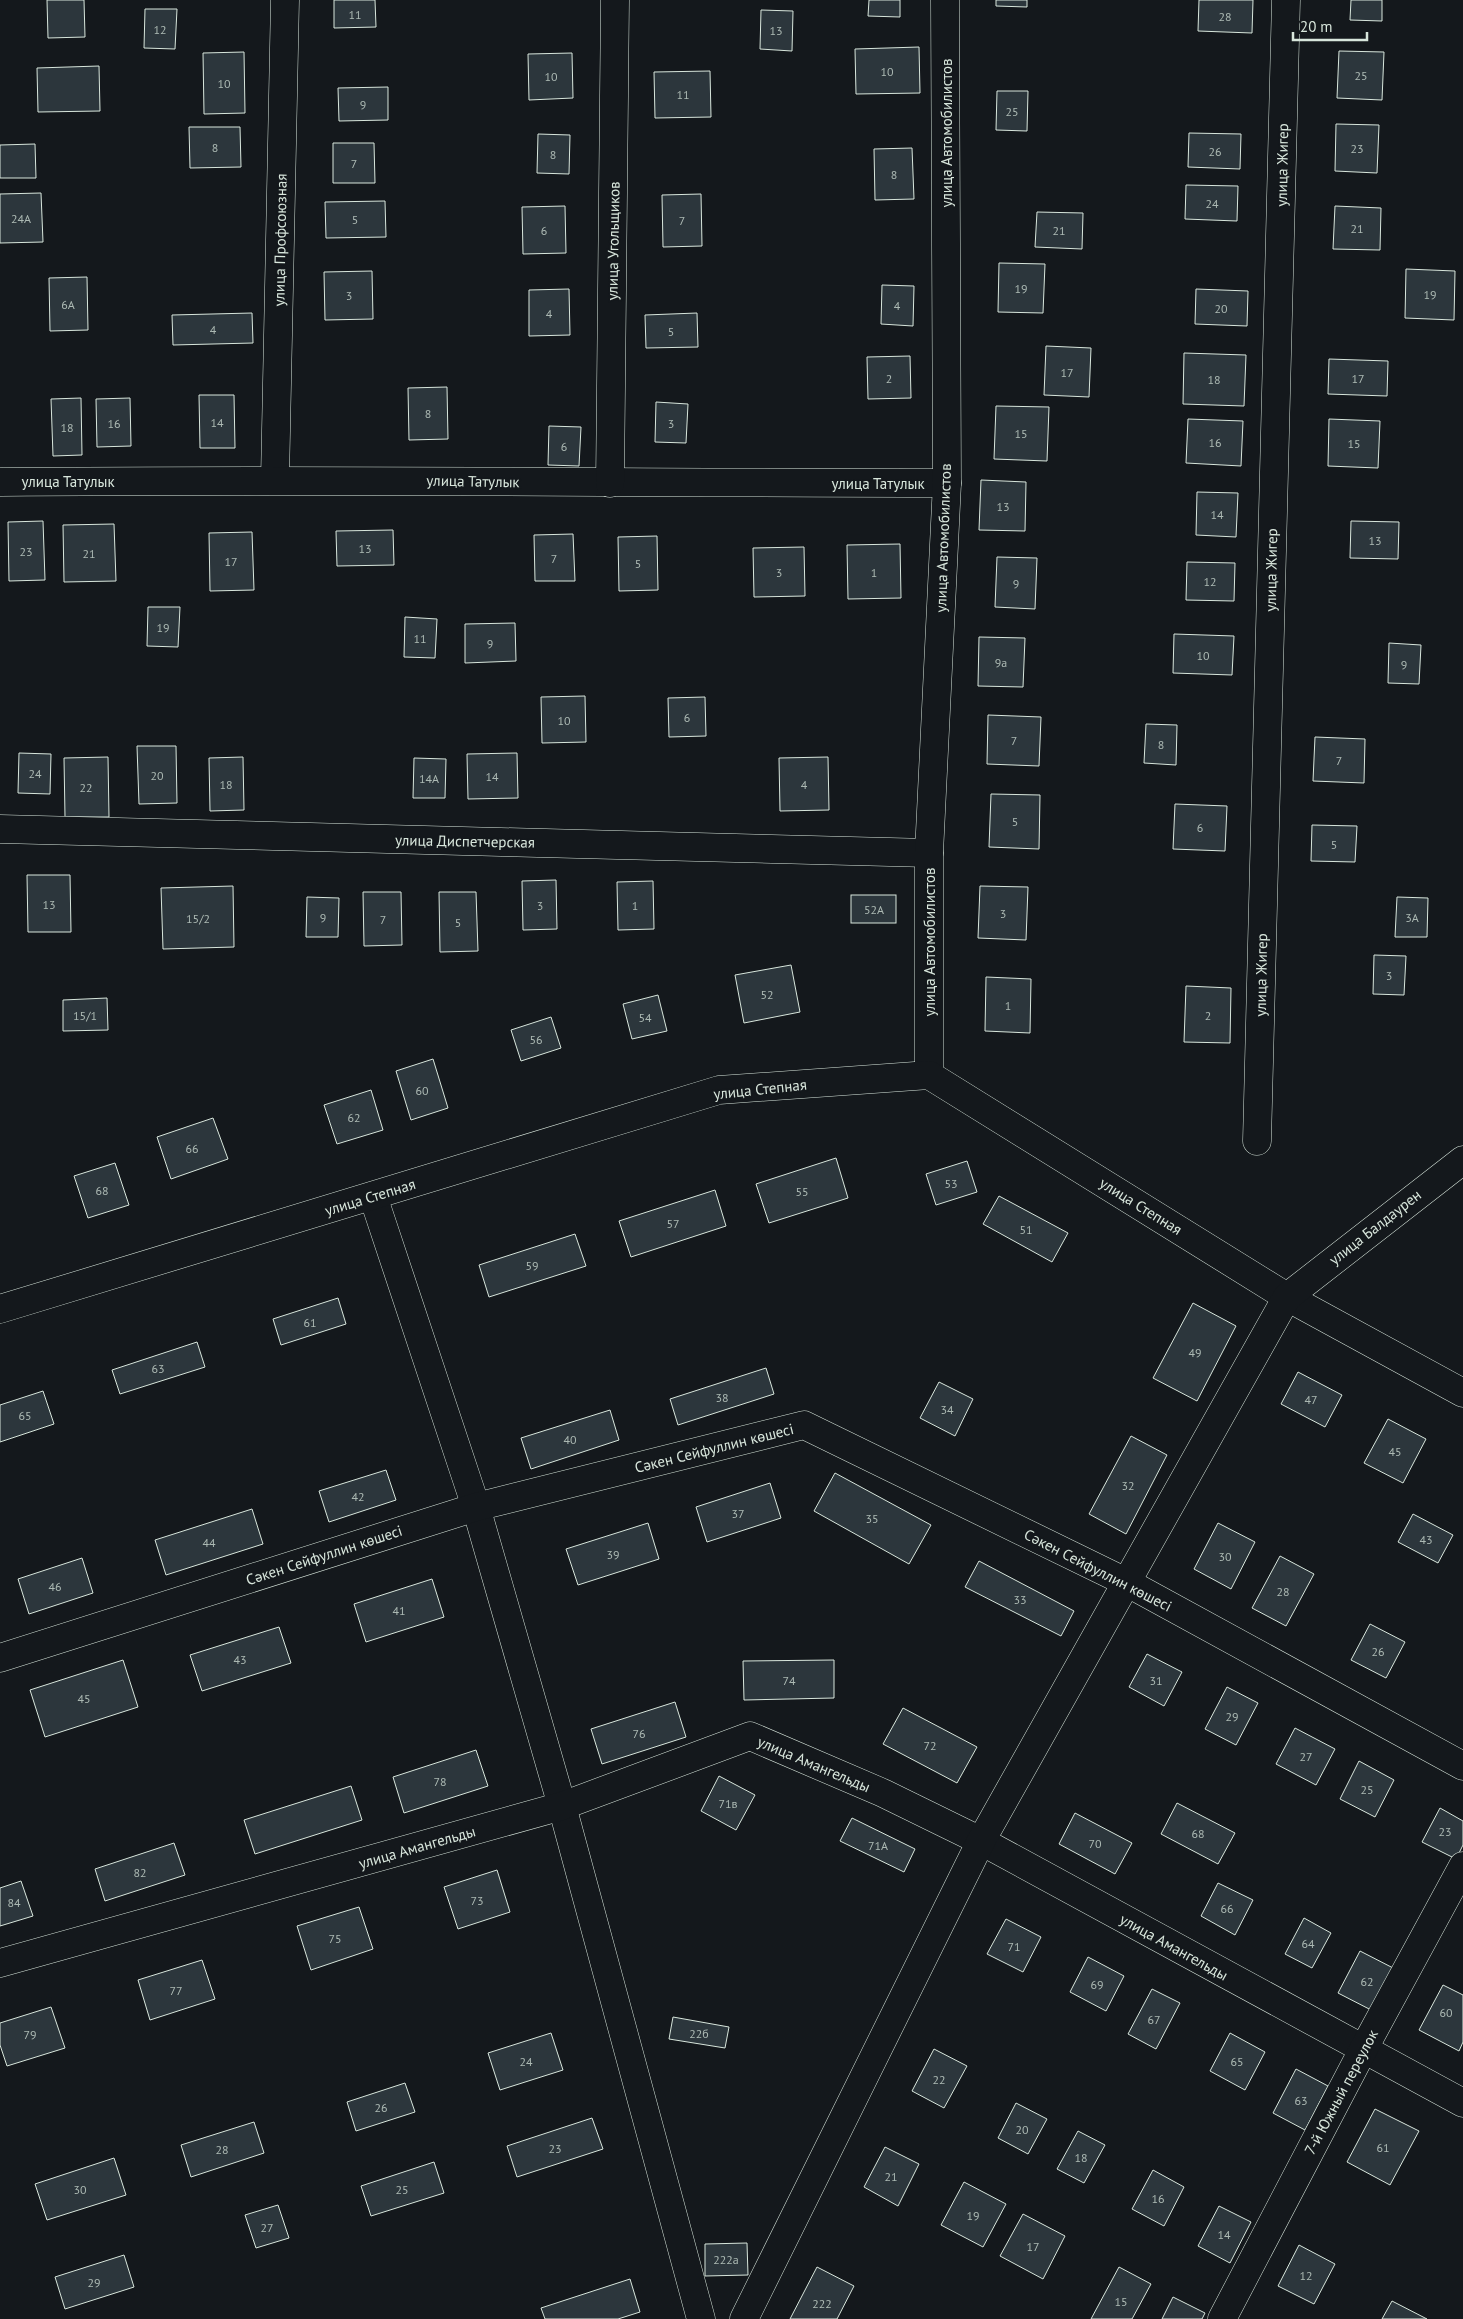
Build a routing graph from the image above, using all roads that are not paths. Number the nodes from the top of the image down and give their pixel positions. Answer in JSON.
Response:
{"nodes":[{"id":1,"x":285,"y":0,"type":"edge"},
{"id":2,"x":615,"y":0,"type":"edge"},
{"id":3,"x":945,"y":0,"type":"edge"},
{"id":4,"x":1286,"y":0,"type":"edge"},
{"id":5,"x":275,"y":479,"type":"junction"},
{"id":6,"x":0,"y":482,"type":"edge"},
{"id":7,"x":610,"y":483,"type":"junction"},
{"id":8,"x":947,"y":483,"type":"junction"},
{"id":9,"x":0,"y":829,"type":"edge"},
{"id":10,"x":929,"y":853,"type":"junction"},
{"id":11,"x":929,"y":1075,"type":"junction"},
{"id":12,"x":1257,"y":1141,"type":"dead end"},
{"id":13,"x":1463,"y":1160,"type":"edge"},
{"id":14,"x":373,"y":1196,"type":"junction"},
{"id":15,"x":1287,"y":1297,"type":"junction"},
{"id":16,"x":0,"y":1309,"type":"edge"},
{"id":17,"x":1463,"y":1393,"type":"edge"},
{"id":18,"x":476,"y":1507,"type":"junction"},
{"id":19,"x":1126,"y":1582,"type":"junction"},
{"id":20,"x":0,"y":1658,"type":"edge"},
{"id":21,"x":1463,"y":1766,"type":"edge"},
{"id":22,"x":562,"y":1806,"type":"junction"},
{"id":23,"x":982,"y":1841,"type":"junction"},
{"id":24,"x":1463,"y":1866,"type":"edge"},
{"id":25,"x":0,"y":1964,"type":"edge"},
{"id":26,"x":1363,"y":2050,"type":"junction"},
{"id":27,"x":1463,"y":2103,"type":"edge"},
{"id":28,"x":701,"y":2319,"type":"edge"},
{"id":29,"x":744,"y":2319,"type":"edge"},
{"id":30,"x":1222,"y":2319,"type":"edge"}],
"edges":[{"from":1,"to":5,"type":"street","name":"улица Профсоюзная"},
{"from":2,"to":7,"type":"street","name":"улица Угольщиков"},
{"from":3,"to":8,"type":"street","name":"улица Автомобилистов"},
{"from":4,"to":12,"type":"street","name":"улица Жигер"},
{"from":5,"to":6,"type":"street","name":"улица Татулык"},
{"from":5,"to":7,"type":"street","name":"улица Татулык"},
{"from":7,"to":8,"type":"street","name":"улица Татулык"},
{"from":8,"to":10,"type":"street","name":"улица Автомобилистов"},
{"from":9,"to":10,"type":"street","name":"улица Диспетчерская"},
{"from":10,"to":11,"type":"street","name":"улица Автомобилистов"},
{"from":11,"to":14,"type":"street","name":"улица Степная"},
{"from":11,"to":15,"type":"street","name":"улица Степная"},
{"from":13,"to":15,"type":"street","name":"улица Балдаурен"},
{"from":14,"to":16,"type":"street","name":"улица Степная"},
{"from":14,"to":18,"type":"street"},
{"from":15,"to":17,"type":"street","name":"улица Степная"},
{"from":15,"to":19,"type":"street"},
{"from":18,"to":19,"type":"street","name":"Сәкен Сейфуллин көшесі"},
{"from":18,"to":20,"type":"street","name":"Сәкен Сейфуллин көшесі"},
{"from":18,"to":22,"type":"street"},
{"from":19,"to":21,"type":"street","name":"Сәкен Сейфуллин көшесі"},
{"from":19,"to":23,"type":"street"},
{"from":22,"to":23,"type":"street","name":"улица Амангельды"},
{"from":22,"to":25,"type":"street","name":"улица Амангельды"},
{"from":22,"to":28,"type":"street"},
{"from":23,"to":26,"type":"street","name":"улица Амангельды"},
{"from":23,"to":29,"type":"street"},
{"from":24,"to":26,"type":"street","name":"7-й Южный переулок"},
{"from":26,"to":27,"type":"street","name":"улица Амангельды"},
{"from":26,"to":30,"type":"street","name":"7-й Южный переулок"}]}
